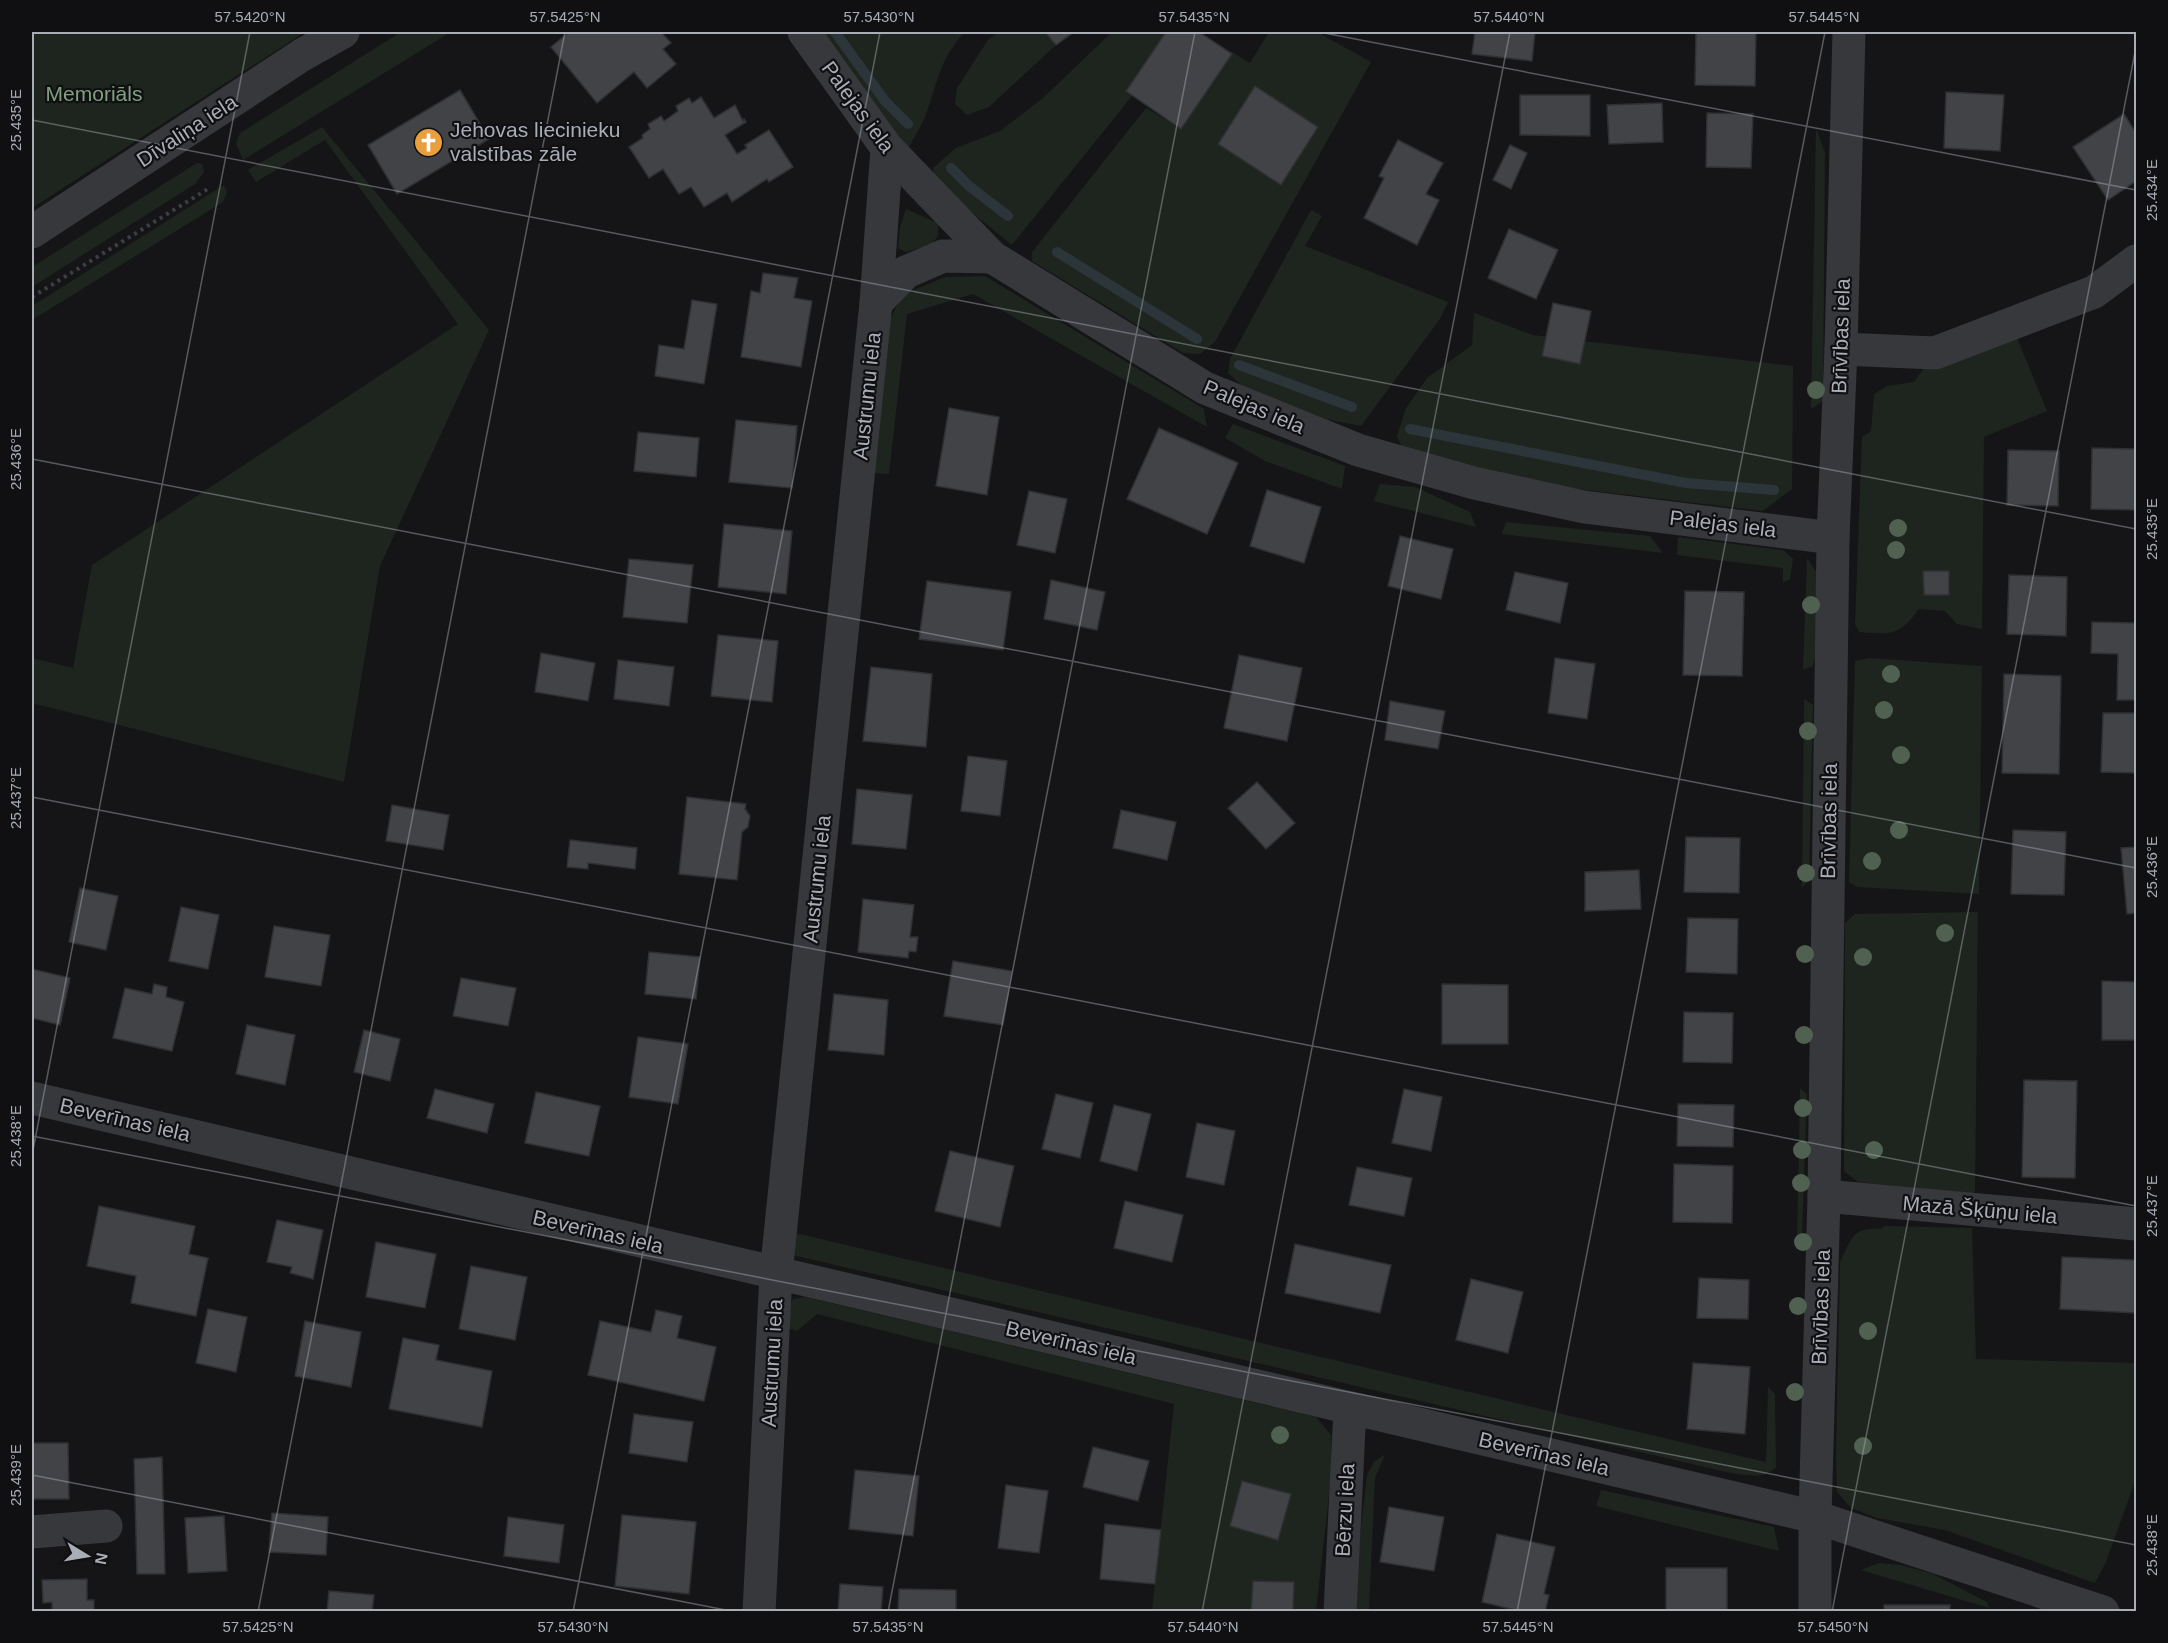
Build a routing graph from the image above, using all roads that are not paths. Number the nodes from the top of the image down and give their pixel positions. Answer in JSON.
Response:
{"nodes":[{"id":1,"x":343,"y":32,"type":"edge"},
{"id":2,"x":804,"y":32,"type":"edge"},
{"id":3,"x":1849,"y":32,"type":"edge"},
{"id":4,"x":887,"y":148,"type":"junction"},
{"id":5,"x":32,"y":232,"type":"edge"},
{"id":6,"x":992,"y":258,"type":"junction"},
{"id":7,"x":2136,"y":261,"type":"edge"},
{"id":8,"x":876,"y":303,"type":"junction"},
{"id":9,"x":1841,"y":350,"type":"junction"},
{"id":10,"x":1833,"y":538,"type":"junction"},
{"id":11,"x":32,"y":1098,"type":"edge"},
{"id":12,"x":1824,"y":1197,"type":"junction"},
{"id":13,"x":2136,"y":1224,"type":"edge"},
{"id":14,"x":776,"y":1274,"type":"junction"},
{"id":15,"x":1350,"y":1408,"type":"junction"},
{"id":16,"x":1815,"y":1517,"type":"junction"},
{"id":17,"x":106,"y":1526,"type":"dead end"},
{"id":18,"x":32,"y":1532,"type":"edge"},
{"id":19,"x":759,"y":1611,"type":"edge"},
{"id":20,"x":1340,"y":1611,"type":"edge"},
{"id":21,"x":1815,"y":1611,"type":"edge"},
{"id":22,"x":2103,"y":1611,"type":"edge"}],
"edges":[{"from":1,"to":5,"type":"street","name":"Dīvaliņa iela"},
{"from":2,"to":4,"type":"street","name":"Palejas iela"},
{"from":3,"to":9,"type":"street","name":"Brīvības iela"},
{"from":4,"to":6,"type":"street","name":"Palejas iela"},
{"from":4,"to":8,"type":"street","name":"Austrumu iela"},
{"from":6,"to":8,"type":"street"},
{"from":6,"to":10,"type":"street","name":"Palejas iela"},
{"from":7,"to":9,"type":"street"},
{"from":8,"to":14,"type":"street","name":"Austrumu iela"},
{"from":9,"to":10,"type":"street","name":"Brīvības iela"},
{"from":10,"to":12,"type":"street","name":"Brīvības iela"},
{"from":11,"to":14,"type":"street","name":"Beverīnas iela"},
{"from":12,"to":13,"type":"street","name":"Mazā Šķūņu iela"},
{"from":12,"to":16,"type":"street","name":"Brīvības iela"},
{"from":14,"to":15,"type":"street","name":"Beverīnas iela"},
{"from":14,"to":19,"type":"street","name":"Austrumu iela"},
{"from":15,"to":16,"type":"street","name":"Beverīnas iela"},
{"from":15,"to":20,"type":"street","name":"Bērzu iela"},
{"from":16,"to":21,"type":"street","name":"Brīvības iela"},
{"from":16,"to":22,"type":"street","name":"Beverīnas iela"},
{"from":17,"to":18,"type":"street"}]}
